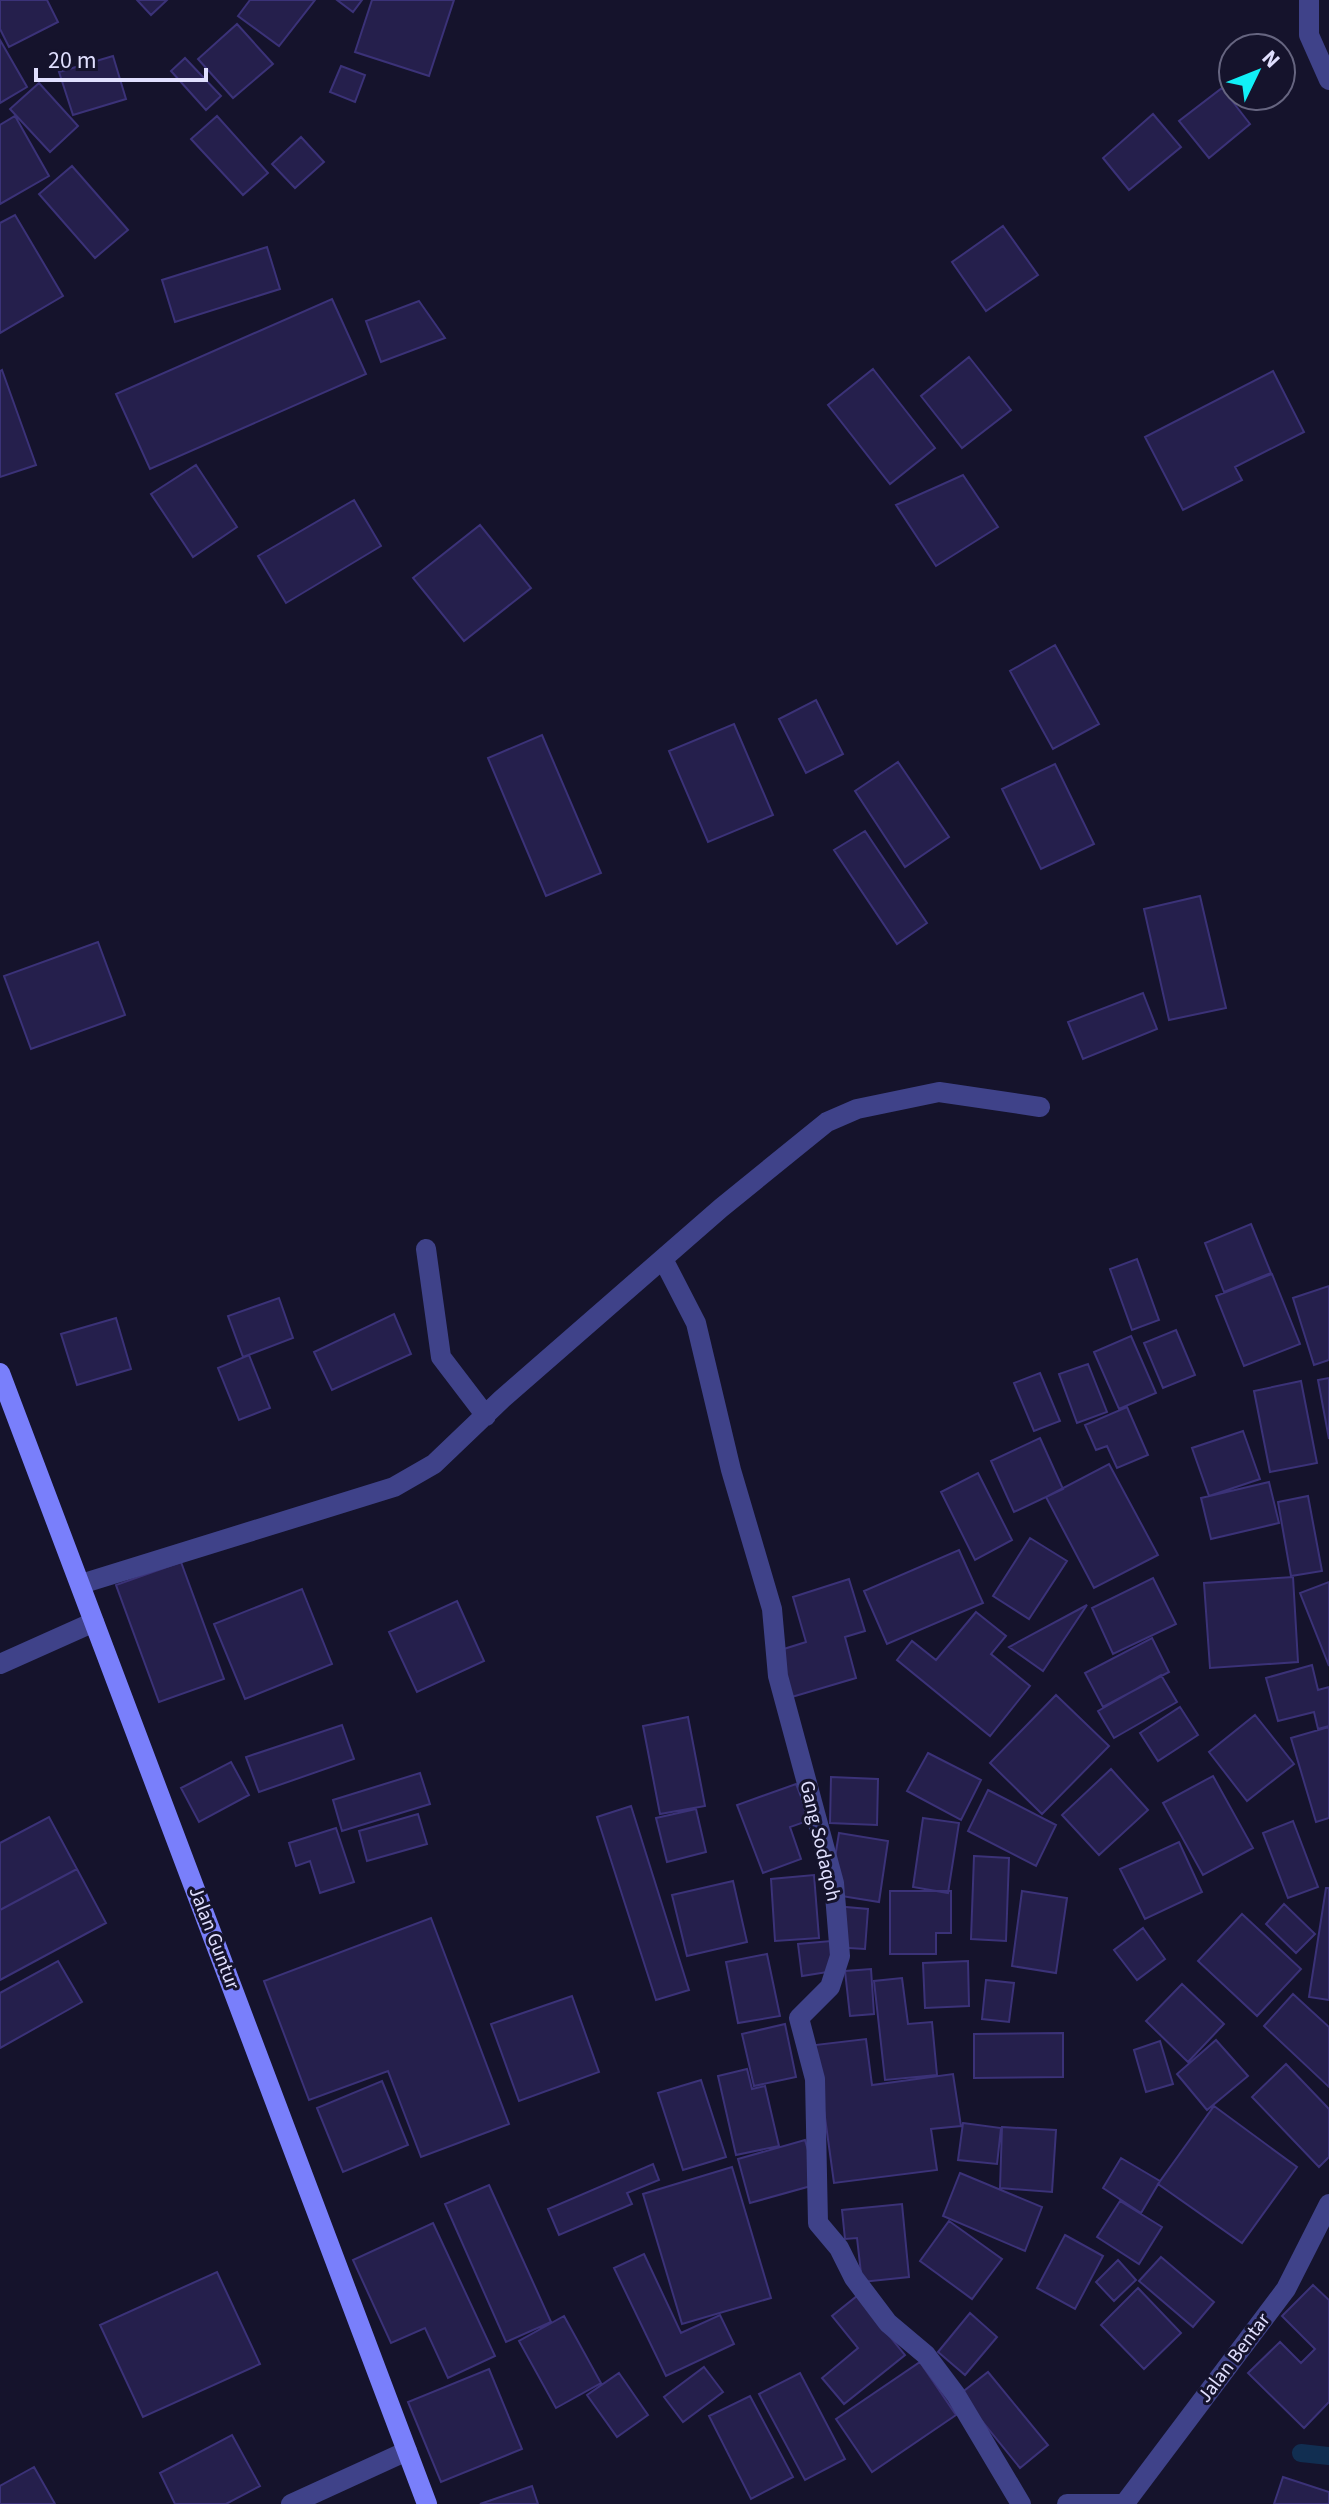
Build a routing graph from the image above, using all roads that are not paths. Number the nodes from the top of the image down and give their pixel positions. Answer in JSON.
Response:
{"nodes":[{"id":1,"x":1309,"y":0,"type":"edge"},
{"id":2,"x":1329,"y":80,"type":"edge"},
{"id":3,"x":1040,"y":1107,"type":"dead end"},
{"id":4,"x":426,"y":1249,"type":"dead end"},
{"id":5,"x":663,"y":1259,"type":"junction"},
{"id":6,"x":0,"y":1373,"type":"edge"},
{"id":7,"x":486,"y":1416,"type":"junction"},
{"id":8,"x":81,"y":1584,"type":"junction"},
{"id":9,"x":94,"y":1622,"type":"junction"},
{"id":10,"x":0,"y":1664,"type":"edge"},
{"id":11,"x":1329,"y":2204,"type":"edge"},
{"id":12,"x":407,"y":2451,"type":"junction"},
{"id":13,"x":291,"y":2504,"type":"edge"},
{"id":14,"x":427,"y":2504,"type":"edge"},
{"id":15,"x":1021,"y":2504,"type":"edge"},
{"id":16,"x":1067,"y":2504,"type":"edge"},
{"id":17,"x":1126,"y":2504,"type":"edge"}],
"edges":[{"from":1,"to":2,"type":"street"},
{"from":3,"to":5,"type":"street"},
{"from":4,"to":7,"type":"street"},
{"from":5,"to":7,"type":"street"},
{"from":5,"to":15,"type":"street","name":"Gang Sodaqoh"},
{"from":6,"to":8,"type":"street","name":"Jalan Guntur"},
{"from":7,"to":8,"type":"street"},
{"from":8,"to":9,"type":"street","name":"Jalan Guntur"},
{"from":9,"to":10,"type":"street"},
{"from":9,"to":12,"type":"street","name":"Jalan Guntur"},
{"from":11,"to":17,"type":"street","name":"Jalan Bentar"},
{"from":12,"to":13,"type":"street"},
{"from":12,"to":14,"type":"street","name":"Jalan Guntur"},
{"from":16,"to":17,"type":"street"}]}
